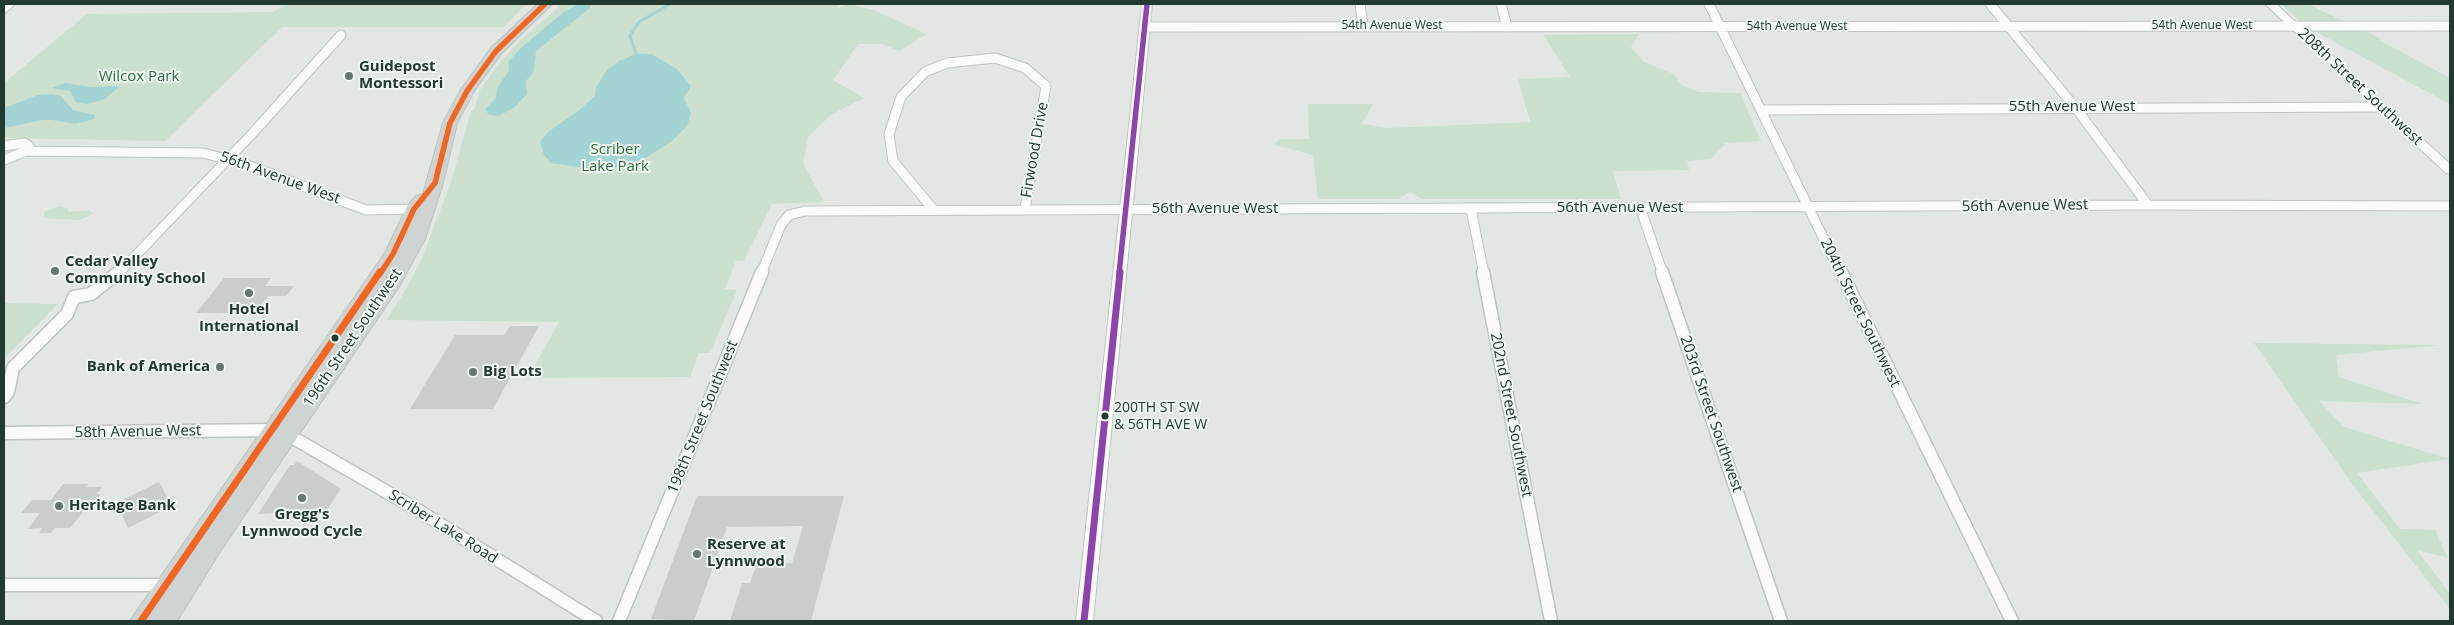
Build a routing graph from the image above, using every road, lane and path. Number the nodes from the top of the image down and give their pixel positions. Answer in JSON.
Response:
{"nodes":[{"id":1,"x":10,"y":4,"type":"edge"},
{"id":2,"x":545,"y":4,"type":"edge"},
{"id":3,"x":1146,"y":4,"type":"edge"},
{"id":4,"x":1360,"y":4,"type":"edge"},
{"id":5,"x":1501,"y":4,"type":"edge"},
{"id":6,"x":1709,"y":4,"type":"edge"},
{"id":7,"x":1990,"y":4,"type":"edge"},
{"id":8,"x":2270,"y":4,"type":"edge"},
{"id":9,"x":4,"y":8,"type":"edge"},
{"id":10,"x":1363,"y":26,"type":"junction"},
{"id":11,"x":2294,"y":26,"type":"junction"},
{"id":12,"x":2450,"y":26,"type":"edge"},
{"id":13,"x":1144,"y":27,"type":"junction"},
{"id":14,"x":1507,"y":27,"type":"junction"},
{"id":15,"x":1720,"y":27,"type":"junction"},
{"id":16,"x":2009,"y":27,"type":"junction"},
{"id":17,"x":341,"y":35,"type":"dead end"},
{"id":18,"x":2381,"y":106,"type":"junction"},
{"id":19,"x":2075,"y":107,"type":"junction"},
{"id":20,"x":1762,"y":110,"type":"junction"},
{"id":21,"x":4,"y":146,"type":"edge"},
{"id":22,"x":26,"y":151,"type":"junction"},
{"id":23,"x":228,"y":158,"type":"junction"},
{"id":24,"x":4,"y":160,"type":"edge"},
{"id":25,"x":2450,"y":170,"type":"edge"},
{"id":26,"x":435,"y":183,"type":"junction"},
{"id":27,"x":2148,"y":205,"type":"junction"},
{"id":28,"x":2450,"y":206,"type":"edge"},
{"id":29,"x":1640,"y":207,"type":"junction"},
{"id":30,"x":1808,"y":208,"type":"junction"},
{"id":31,"x":414,"y":209,"type":"junction"},
{"id":32,"x":933,"y":209,"type":"junction"},
{"id":33,"x":1025,"y":209,"type":"junction"},
{"id":34,"x":1126,"y":209,"type":"junction"},
{"id":35,"x":1471,"y":209,"type":"junction"},
{"id":36,"x":790,"y":215,"type":"joint"},
{"id":37,"x":417,"y":240,"type":"junction"},
{"id":38,"x":4,"y":397,"type":"edge"},
{"id":39,"x":4,"y":433,"type":"edge"},
{"id":40,"x":280,"y":433,"type":"junction"},
{"id":41,"x":4,"y":585,"type":"edge"},
{"id":42,"x":166,"y":585,"type":"junction"},
{"id":43,"x":168,"y":616,"type":"edge"},
{"id":44,"x":141,"y":621,"type":"edge"},
{"id":45,"x":596,"y":621,"type":"edge"},
{"id":46,"x":619,"y":621,"type":"edge"},
{"id":47,"x":1084,"y":621,"type":"edge"},
{"id":48,"x":1551,"y":621,"type":"edge"},
{"id":49,"x":1781,"y":621,"type":"edge"},
{"id":50,"x":2012,"y":621,"type":"edge"}],
"edges":[{"from":1,"to":9,"type":"street"},
{"from":2,"to":26,"type":"main road","name":"196th Street Southwest"},
{"from":3,"to":13,"type":"street"},
{"from":4,"to":10,"type":"street"},
{"from":5,"to":14,"type":"street"},
{"from":6,"to":15,"type":"street","name":"204th Street Southwest"},
{"from":7,"to":16,"type":"street"},
{"from":8,"to":11,"type":"street","name":"208th Street Southwest"},
{"from":10,"to":13,"type":"street","name":"54th Avenue West"},
{"from":10,"to":14,"type":"street","name":"54th Avenue West"},
{"from":11,"to":12,"type":"street","name":"54th Avenue West"},
{"from":11,"to":16,"type":"street","name":"54th Avenue West"},
{"from":11,"to":18,"type":"street","name":"208th Street Southwest"},
{"from":13,"to":34,"type":"street"},
{"from":14,"to":15,"type":"street","name":"54th Avenue West"},
{"from":15,"to":16,"type":"street","name":"54th Avenue West"},
{"from":15,"to":20,"type":"street","name":"204th Street Southwest"},
{"from":16,"to":19,"type":"street"},
{"from":17,"to":23,"type":"street"},
{"from":18,"to":19,"type":"street","name":"55th Avenue West"},
{"from":18,"to":25,"type":"street","name":"208th Street Southwest"},
{"from":19,"to":20,"type":"street","name":"55th Avenue West"},
{"from":19,"to":27,"type":"street"},
{"from":20,"to":30,"type":"street","name":"204th Street Southwest"},
{"from":21,"to":22,"type":"street","name":"56th Avenue West"},
{"from":22,"to":23,"type":"street","name":"56th Avenue West"},
{"from":22,"to":24,"type":"street","name":"56th Avenue West"},
{"from":23,"to":31,"type":"street","name":"56th Avenue West"},
{"from":23,"to":38,"type":"street"},
{"from":26,"to":31,"type":"main road","name":"196th Street Southwest"},
{"from":26,"to":37,"type":"main road","name":"196th Street Southwest"},
{"from":27,"to":28,"type":"street","name":"56th Avenue West"},
{"from":27,"to":30,"type":"street","name":"56th Avenue West"},
{"from":29,"to":30,"type":"street","name":"56th Avenue West"},
{"from":29,"to":35,"type":"street","name":"56th Avenue West"},
{"from":29,"to":49,"type":"street","name":"203rd Street Southwest"},
{"from":30,"to":50,"type":"street","name":"204th Street Southwest"},
{"from":31,"to":37,"type":"main road"},
{"from":31,"to":40,"type":"main road","name":"196th Street Southwest"},
{"from":32,"to":33,"type":"street","name":"56th Avenue West"},
{"from":32,"to":33,"type":"street","name":"Firwood Drive"},
{"from":32,"to":36,"type":"street","name":"56th Avenue West"},
{"from":33,"to":34,"type":"street","name":"56th Avenue West"},
{"from":34,"to":35,"type":"street","name":"56th Avenue West"},
{"from":34,"to":47,"type":"street"},
{"from":35,"to":48,"type":"street","name":"202nd Street Southwest"},
{"from":36,"to":46,"type":"street","name":"198th Street Southwest"},
{"from":37,"to":40,"type":"main road","name":"196th Street Southwest"},
{"from":39,"to":40,"type":"street","name":"58th Avenue West"},
{"from":40,"to":42,"type":"main road","name":"196th Street Southwest"},
{"from":40,"to":43,"type":"main road","name":"196th Street Southwest"},
{"from":40,"to":45,"type":"street","name":"Scriber Lake Road"},
{"from":41,"to":42,"type":"street"},
{"from":42,"to":43,"type":"main road"},
{"from":42,"to":44,"type":"main road","name":"196th Street Southwest"}]}
